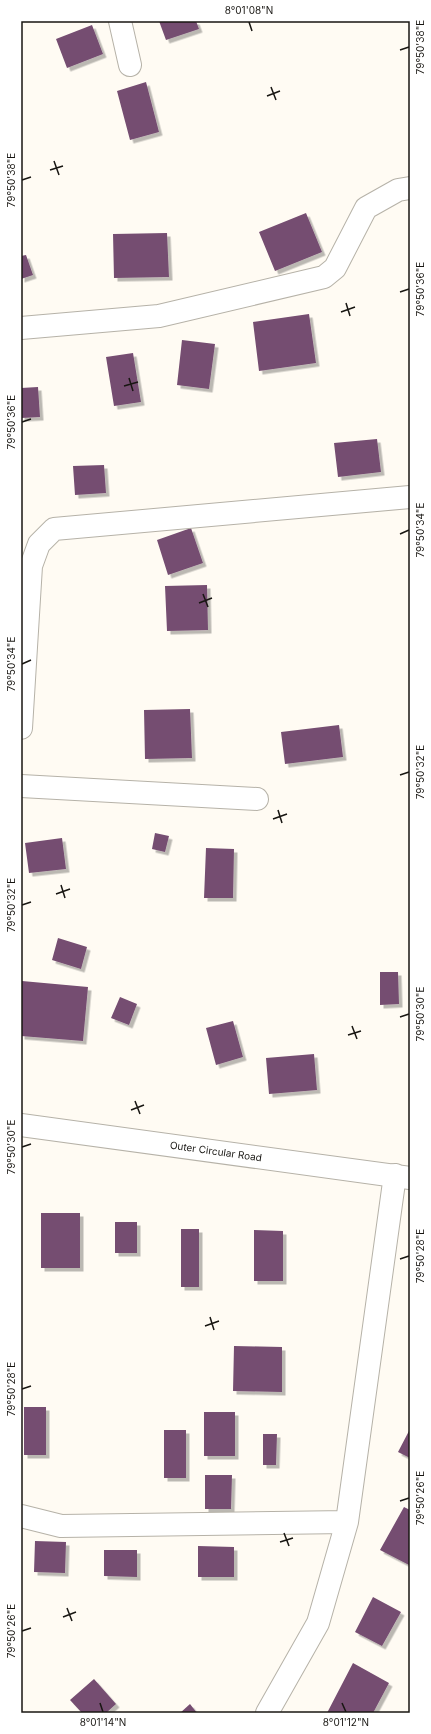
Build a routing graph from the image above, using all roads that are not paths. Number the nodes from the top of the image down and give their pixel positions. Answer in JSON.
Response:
{"nodes":[{"id":1,"x":120,"y":21,"type":"edge"},
{"id":2,"x":130,"y":65,"type":"dead end"},
{"id":3,"x":410,"y":188,"type":"edge"},
{"id":4,"x":21,"y":328,"type":"edge"},
{"id":5,"x":410,"y":498,"type":"edge"},
{"id":6,"x":21,"y":728,"type":"edge"},
{"id":7,"x":21,"y":786,"type":"edge"},
{"id":8,"x":257,"y":799,"type":"dead end"},
{"id":9,"x":21,"y":1125,"type":"edge"},
{"id":10,"x":402,"y":1177,"type":"edge"},
{"id":11,"x":21,"y":1516,"type":"edge"},
{"id":12,"x":347,"y":1522,"type":"junction"},
{"id":13,"x":267,"y":1713,"type":"edge"}],
"edges":[{"from":1,"to":2,"type":"street"},
{"from":3,"to":4,"type":"street"},
{"from":5,"to":6,"type":"street"},
{"from":7,"to":8,"type":"street"},
{"from":9,"to":10,"type":"street","name":"Outer Circular Road"},
{"from":10,"to":12,"type":"street"},
{"from":11,"to":12,"type":"street"},
{"from":12,"to":13,"type":"street"}]}
